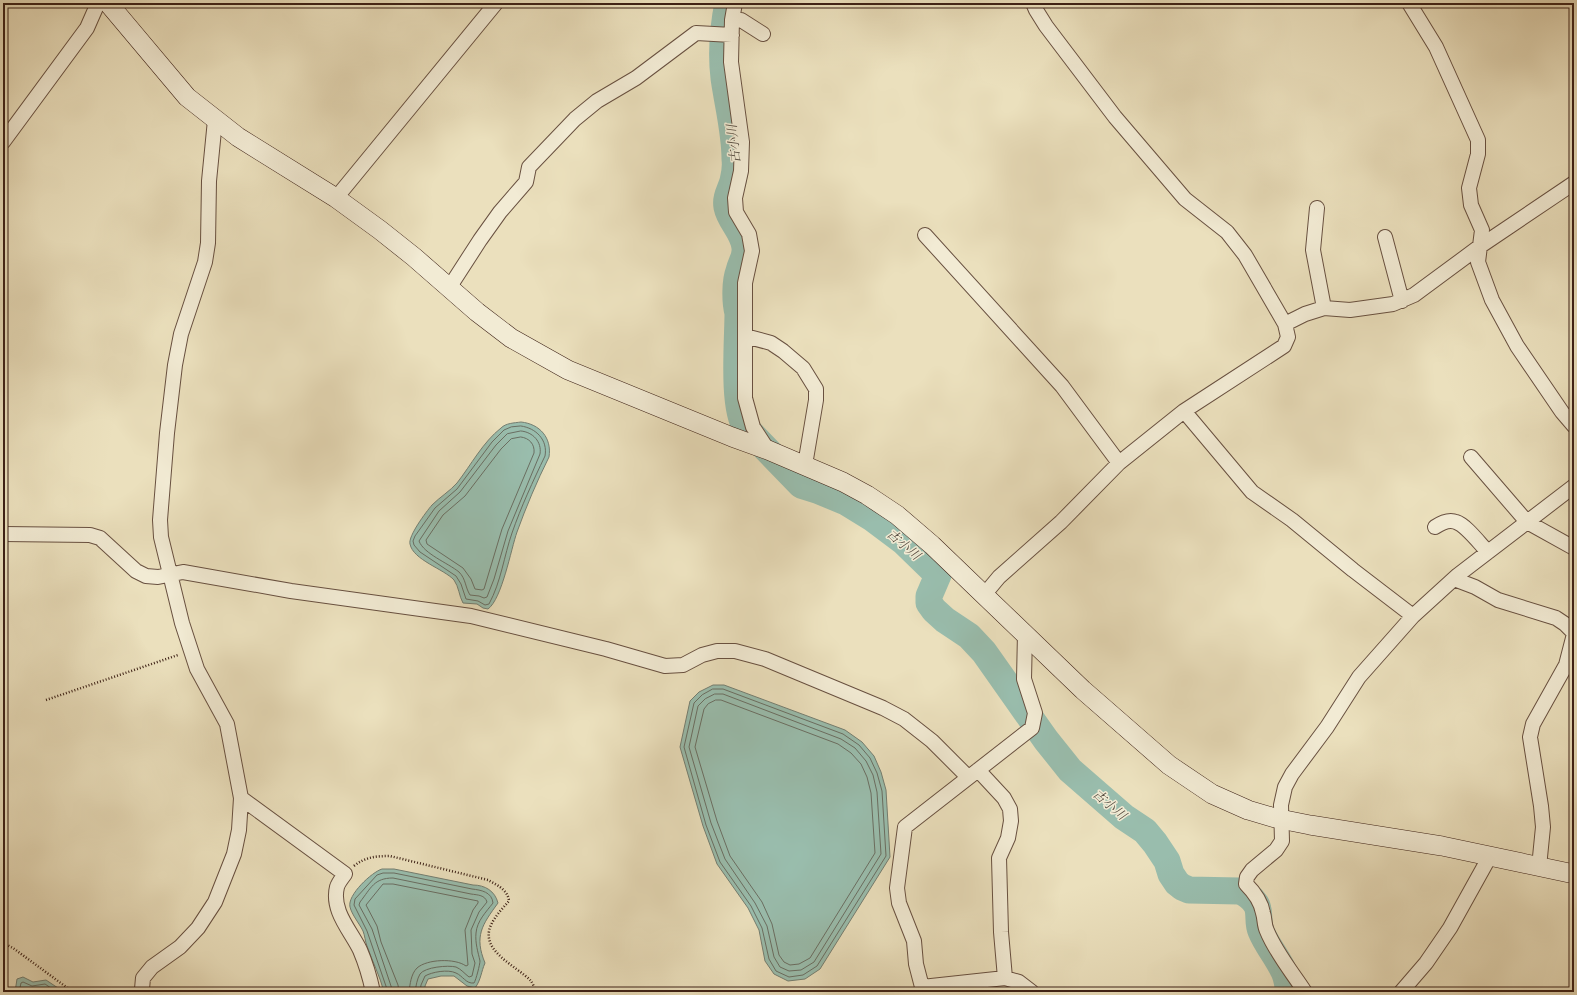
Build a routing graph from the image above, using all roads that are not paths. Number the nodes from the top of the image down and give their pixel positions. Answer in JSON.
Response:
{"nodes":[{"id":1,"x":98,"y":3,"type":"edge"},
{"id":2,"x":108,"y":3,"type":"edge"},
{"id":3,"x":496,"y":3,"type":"edge"},
{"id":4,"x":735,"y":3,"type":"edge"},
{"id":5,"x":1033,"y":3,"type":"edge"},
{"id":6,"x":1408,"y":3,"type":"edge"},
{"id":7,"x":732,"y":20,"type":"junction"},
{"id":8,"x":763,"y":34,"type":"dead end"},
{"id":9,"x":732,"y":35,"type":"junction"},
{"id":10,"x":216,"y":120,"type":"junction"},
{"id":11,"x":3,"y":142,"type":"edge"},
{"id":12,"x":1574,"y":182,"type":"edge"},
{"id":13,"x":336,"y":198,"type":"junction"},
{"id":14,"x":1317,"y":208,"type":"dead end"},
{"id":15,"x":925,"y":235,"type":"dead end"},
{"id":16,"x":1386,"y":237,"type":"dead end"},
{"id":17,"x":1479,"y":247,"type":"junction"},
{"id":18,"x":449,"y":288,"type":"junction"},
{"id":19,"x":1402,"y":301,"type":"junction"},
{"id":20,"x":1324,"y":308,"type":"junction"},
{"id":21,"x":1285,"y":324,"type":"junction"},
{"id":22,"x":745,"y":336,"type":"junction"},
{"id":23,"x":1184,"y":411,"type":"junction"},
{"id":24,"x":1574,"y":426,"type":"edge"},
{"id":25,"x":768,"y":450,"type":"junction"},
{"id":26,"x":1471,"y":457,"type":"dead end"},
{"id":27,"x":1119,"y":463,"type":"junction"},
{"id":28,"x":805,"y":465,"type":"junction"},
{"id":29,"x":1574,"y":486,"type":"edge"},
{"id":30,"x":1527,"y":522,"type":"junction"},
{"id":31,"x":1435,"y":526,"type":"dead end"},
{"id":32,"x":3,"y":534,"type":"edge"},
{"id":33,"x":1574,"y":548,"type":"edge"},
{"id":34,"x":1488,"y":552,"type":"junction"},
{"id":35,"x":170,"y":575,"type":"junction"},
{"id":36,"x":1454,"y":579,"type":"junction"},
{"id":37,"x":984,"y":594,"type":"junction"},
{"id":38,"x":1413,"y":616,"type":"junction"},
{"id":39,"x":1025,"y":633,"type":"junction"},
{"id":40,"x":1573,"y":641,"type":"edge"},
{"id":41,"x":973,"y":774,"type":"junction"},
{"id":42,"x":241,"y":798,"type":"junction"},
{"id":43,"x":1283,"y":819,"type":"junction"},
{"id":44,"x":1490,"y":856,"type":"junction"},
{"id":45,"x":1539,"y":867,"type":"junction"},
{"id":46,"x":1574,"y":874,"type":"edge"},
{"id":47,"x":1005,"y":978,"type":"junction"},
{"id":48,"x":922,"y":989,"type":"edge"},
{"id":49,"x":143,"y":992,"type":"edge"},
{"id":50,"x":373,"y":992,"type":"edge"},
{"id":51,"x":1032,"y":992,"type":"edge"},
{"id":52,"x":1305,"y":992,"type":"edge"},
{"id":53,"x":1401,"y":992,"type":"edge"}],
"edges":[{"from":1,"to":11,"type":"street"},
{"from":2,"to":10,"type":"street"},
{"from":3,"to":13,"type":"street"},
{"from":4,"to":7,"type":"street"},
{"from":5,"to":21,"type":"street"},
{"from":6,"to":17,"type":"street"},
{"from":7,"to":8,"type":"street"},
{"from":7,"to":9,"type":"street"},
{"from":9,"to":18,"type":"street"},
{"from":9,"to":22,"type":"street"},
{"from":10,"to":13,"type":"street"},
{"from":10,"to":35,"type":"street"},
{"from":12,"to":17,"type":"street"},
{"from":13,"to":18,"type":"street"},
{"from":14,"to":20,"type":"street"},
{"from":15,"to":27,"type":"street"},
{"from":16,"to":19,"type":"street"},
{"from":17,"to":19,"type":"street"},
{"from":17,"to":24,"type":"street"},
{"from":18,"to":25,"type":"street"},
{"from":19,"to":20,"type":"street"},
{"from":20,"to":21,"type":"street"},
{"from":21,"to":23,"type":"street"},
{"from":22,"to":25,"type":"street"},
{"from":22,"to":28,"type":"street"},
{"from":23,"to":27,"type":"street"},
{"from":23,"to":38,"type":"street"},
{"from":25,"to":28,"type":"street"},
{"from":26,"to":30,"type":"street"},
{"from":27,"to":37,"type":"street"},
{"from":28,"to":37,"type":"street"},
{"from":29,"to":30,"type":"street"},
{"from":30,"to":33,"type":"street"},
{"from":30,"to":34,"type":"street"},
{"from":31,"to":34,"type":"street"},
{"from":32,"to":35,"type":"street"},
{"from":34,"to":36,"type":"street"},
{"from":35,"to":41,"type":"street"},
{"from":35,"to":42,"type":"street"},
{"from":36,"to":38,"type":"street"},
{"from":36,"to":40,"type":"street"},
{"from":37,"to":39,"type":"street"},
{"from":38,"to":43,"type":"street"},
{"from":39,"to":41,"type":"street"},
{"from":39,"to":43,"type":"street"},
{"from":40,"to":45,"type":"street"},
{"from":41,"to":47,"type":"street"},
{"from":41,"to":48,"type":"street"},
{"from":42,"to":49,"type":"street"},
{"from":42,"to":50,"type":"street"},
{"from":43,"to":44,"type":"street"},
{"from":43,"to":52,"type":"street"},
{"from":44,"to":45,"type":"street"},
{"from":44,"to":53,"type":"street"},
{"from":45,"to":46,"type":"street"},
{"from":47,"to":48,"type":"street"},
{"from":47,"to":51,"type":"street"}]}
